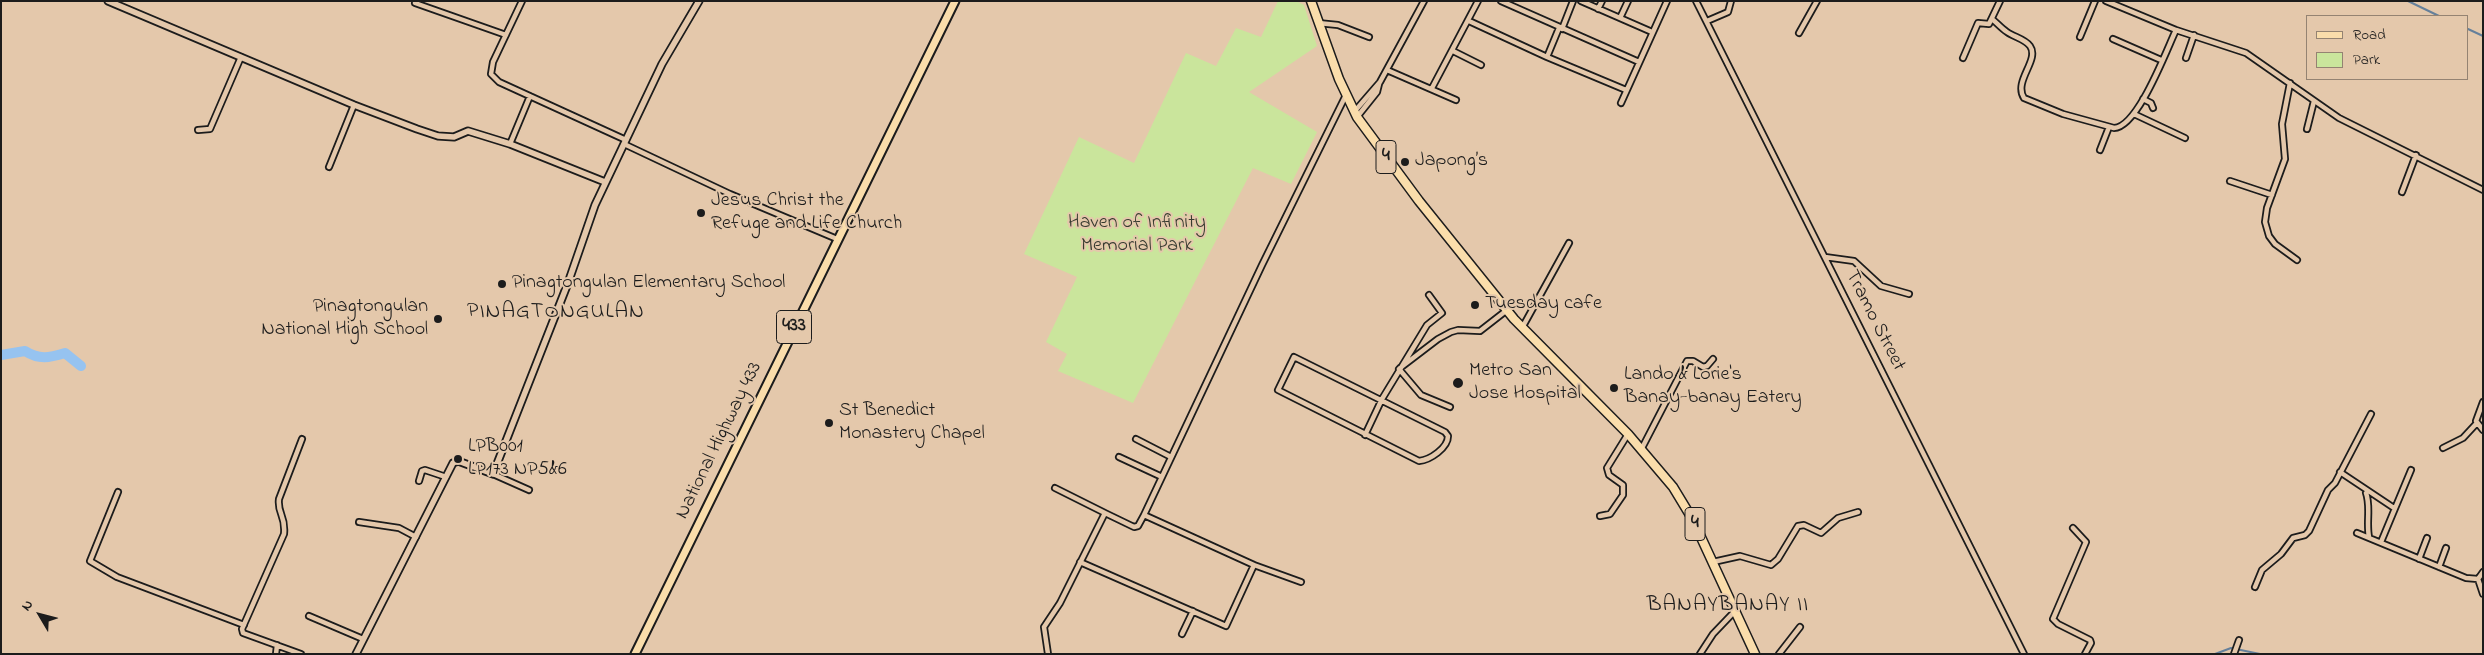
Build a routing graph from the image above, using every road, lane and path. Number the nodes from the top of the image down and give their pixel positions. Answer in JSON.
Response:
{"nodes":[{"id":1,"x":108,"y":1,"type":"edge"},
{"id":2,"x":522,"y":1,"type":"edge"},
{"id":3,"x":699,"y":1,"type":"edge"},
{"id":4,"x":955,"y":1,"type":"edge"},
{"id":5,"x":1311,"y":1,"type":"edge"},
{"id":6,"x":1424,"y":1,"type":"edge"},
{"id":7,"x":1478,"y":1,"type":"edge"},
{"id":8,"x":1501,"y":1,"type":"edge"},
{"id":9,"x":1573,"y":1,"type":"edge"},
{"id":10,"x":1581,"y":1,"type":"edge"},
{"id":11,"x":1602,"y":1,"type":"edge"},
{"id":12,"x":1628,"y":1,"type":"edge"},
{"id":13,"x":1667,"y":1,"type":"edge"},
{"id":14,"x":1696,"y":1,"type":"edge"},
{"id":15,"x":1731,"y":1,"type":"edge"},
{"id":16,"x":1817,"y":1,"type":"edge"},
{"id":17,"x":2000,"y":1,"type":"edge"},
{"id":18,"x":2095,"y":1,"type":"edge"},
{"id":19,"x":2106,"y":1,"type":"edge"},
{"id":20,"x":119,"y":3,"type":"edge"},
{"id":21,"x":415,"y":3,"type":"dead end"},
{"id":22,"x":1598,"y":9,"type":"junction"},
{"id":23,"x":1620,"y":18,"type":"junction"},
{"id":24,"x":1992,"y":19,"type":"junction"},
{"id":25,"x":1469,"y":21,"type":"junction"},
{"id":26,"x":1707,"y":21,"type":"junction"},
{"id":27,"x":1318,"y":23,"type":"junction"},
{"id":28,"x":1560,"y":28,"type":"junction"},
{"id":29,"x":2176,"y":30,"type":"junction"},
{"id":30,"x":1652,"y":32,"type":"junction"},
{"id":31,"x":1799,"y":33,"type":"dead end"},
{"id":32,"x":2194,"y":35,"type":"junction"},
{"id":33,"x":506,"y":36,"type":"junction"},
{"id":34,"x":1369,"y":37,"type":"dead end"},
{"id":35,"x":2080,"y":37,"type":"dead end"},
{"id":36,"x":2113,"y":39,"type":"dead end"},
{"id":37,"x":1453,"y":51,"type":"junction"},
{"id":38,"x":1547,"y":57,"type":"junction"},
{"id":39,"x":241,"y":58,"type":"junction"},
{"id":40,"x":1963,"y":58,"type":"dead end"},
{"id":41,"x":2186,"y":58,"type":"dead end"},
{"id":42,"x":2162,"y":60,"type":"junction"},
{"id":43,"x":1639,"y":62,"type":"junction"},
{"id":44,"x":1481,"y":65,"type":"dead end"},
{"id":45,"x":1387,"y":70,"type":"junction"},
{"id":46,"x":2290,"y":84,"type":"junction"},
{"id":47,"x":1432,"y":88,"type":"junction"},
{"id":48,"x":1626,"y":90,"type":"junction"},
{"id":49,"x":1346,"y":95,"type":"junction"},
{"id":50,"x":530,"y":96,"type":"junction"},
{"id":51,"x":2143,"y":99,"type":"junction"},
{"id":52,"x":1456,"y":100,"type":"dead end"},
{"id":53,"x":2314,"y":101,"type":"junction"},
{"id":54,"x":1621,"y":103,"type":"dead end"},
{"id":55,"x":354,"y":106,"type":"junction"},
{"id":56,"x":2153,"y":108,"type":"dead end"},
{"id":57,"x":1356,"y":114,"type":"junction"},
{"id":58,"x":2134,"y":114,"type":"junction"},
{"id":59,"x":2109,"y":127,"type":"junction"},
{"id":60,"x":2307,"y":129,"type":"dead end"},
{"id":61,"x":198,"y":130,"type":"dead end"},
{"id":62,"x":2185,"y":138,"type":"dead end"},
{"id":63,"x":625,"y":142,"type":"junction"},
{"id":64,"x":510,"y":144,"type":"junction"},
{"id":65,"x":2100,"y":150,"type":"dead end"},
{"id":66,"x":2416,"y":155,"type":"junction"},
{"id":67,"x":329,"y":168,"type":"dead end"},
{"id":68,"x":2230,"y":181,"type":"dead end"},
{"id":69,"x":605,"y":182,"type":"junction"},
{"id":70,"x":2483,"y":190,"type":"edge"},
{"id":71,"x":2402,"y":192,"type":"dead end"},
{"id":72,"x":2272,"y":195,"type":"junction"},
{"id":73,"x":837,"y":239,"type":"junction"},
{"id":74,"x":1568,"y":243,"type":"dead end"},
{"id":75,"x":1825,"y":257,"type":"junction"},
{"id":76,"x":2297,"y":260,"type":"dead end"},
{"id":77,"x":1909,"y":294,"type":"dead end"},
{"id":78,"x":1429,"y":295,"type":"dead end"},
{"id":79,"x":1506,"y":310,"type":"junction"},
{"id":80,"x":1522,"y":328,"type":"junction"},
{"id":81,"x":1712,"y":359,"type":"dead end"},
{"id":82,"x":1399,"y":369,"type":"junction"},
{"id":83,"x":1382,"y":399,"type":"junction"},
{"id":84,"x":2483,"y":402,"type":"edge"},
{"id":85,"x":1450,"y":407,"type":"dead end"},
{"id":86,"x":2371,"y":414,"type":"dead end"},
{"id":87,"x":2476,"y":424,"type":"junction"},
{"id":88,"x":2483,"y":430,"type":"edge"},
{"id":89,"x":1365,"y":434,"type":"junction"},
{"id":90,"x":1628,"y":434,"type":"junction"},
{"id":91,"x":302,"y":439,"type":"dead end"},
{"id":92,"x":1136,"y":439,"type":"dead end"},
{"id":93,"x":1642,"y":448,"type":"junction"},
{"id":94,"x":2443,"y":448,"type":"dead end"},
{"id":95,"x":1119,"y":457,"type":"dead end"},
{"id":96,"x":1171,"y":457,"type":"junction"},
{"id":97,"x":2410,"y":470,"type":"dead end"},
{"id":98,"x":2340,"y":472,"type":"junction"},
{"id":99,"x":492,"y":474,"type":"junction"},
{"id":100,"x":446,"y":477,"type":"junction"},
{"id":101,"x":1162,"y":477,"type":"junction"},
{"id":102,"x":418,"y":480,"type":"dead end"},
{"id":103,"x":1055,"y":488,"type":"dead end"},
{"id":104,"x":530,"y":490,"type":"dead end"},
{"id":105,"x":118,"y":492,"type":"dead end"},
{"id":106,"x":2366,"y":493,"type":"dead end"},
{"id":107,"x":2394,"y":508,"type":"junction"},
{"id":108,"x":1858,"y":512,"type":"dead end"},
{"id":109,"x":1105,"y":513,"type":"junction"},
{"id":110,"x":1144,"y":515,"type":"junction"},
{"id":111,"x":1600,"y":516,"type":"dead end"},
{"id":112,"x":359,"y":522,"type":"dead end"},
{"id":113,"x":2074,"y":528,"type":"dead end"},
{"id":114,"x":2357,"y":533,"type":"dead end"},
{"id":115,"x":416,"y":537,"type":"junction"},
{"id":116,"x":2369,"y":537,"type":"junction"},
{"id":117,"x":2428,"y":538,"type":"dead end"},
{"id":118,"x":2381,"y":542,"type":"junction"},
{"id":119,"x":2446,"y":548,"type":"dead end"},
{"id":120,"x":2419,"y":559,"type":"junction"},
{"id":121,"x":1080,"y":562,"type":"junction"},
{"id":122,"x":1713,"y":562,"type":"junction"},
{"id":123,"x":1254,"y":565,"type":"junction"},
{"id":124,"x":2439,"y":567,"type":"junction"},
{"id":125,"x":2483,"y":572,"type":"edge"},
{"id":126,"x":2478,"y":579,"type":"junction"},
{"id":127,"x":1301,"y":582,"type":"dead end"},
{"id":128,"x":2255,"y":587,"type":"dead end"},
{"id":129,"x":2483,"y":594,"type":"edge"},
{"id":130,"x":1735,"y":611,"type":"junction"},
{"id":131,"x":1193,"y":612,"type":"junction"},
{"id":132,"x":309,"y":616,"type":"dead end"},
{"id":133,"x":244,"y":625,"type":"junction"},
{"id":134,"x":1800,"y":627,"type":"dead end"},
{"id":135,"x":1182,"y":634,"type":"dead end"},
{"id":136,"x":363,"y":639,"type":"junction"},
{"id":137,"x":2239,"y":640,"type":"dead end"},
{"id":138,"x":277,"y":645,"type":"junction"},
{"id":139,"x":276,"y":654,"type":"edge"},
{"id":140,"x":301,"y":654,"type":"edge"},
{"id":141,"x":356,"y":654,"type":"edge"},
{"id":142,"x":635,"y":654,"type":"edge"},
{"id":143,"x":1048,"y":654,"type":"edge"},
{"id":144,"x":1700,"y":654,"type":"edge"},
{"id":145,"x":1755,"y":654,"type":"edge"},
{"id":146,"x":1779,"y":654,"type":"edge"},
{"id":147,"x":2024,"y":654,"type":"edge"},
{"id":148,"x":2085,"y":654,"type":"edge"},
{"id":149,"x":2234,"y":654,"type":"edge"}],
"edges":[{"from":1,"to":20,"type":"street"},
{"from":2,"to":33,"type":"street"},
{"from":3,"to":63,"type":"street"},
{"from":4,"to":73,"type":"main road","name":"National Highway 433","number":"433"},
{"from":5,"to":27,"type":"highway","number":"4"},
{"from":6,"to":45,"type":"street"},
{"from":7,"to":25,"type":"street"},
{"from":8,"to":28,"type":"street"},
{"from":9,"to":28,"type":"street"},
{"from":10,"to":22,"type":"street"},
{"from":11,"to":22,"type":"street"},
{"from":12,"to":23,"type":"street"},
{"from":13,"to":30,"type":"street"},
{"from":14,"to":26,"type":"street","name":"Tramo Street"},
{"from":15,"to":26,"type":"street"},
{"from":16,"to":31,"type":"street"},
{"from":17,"to":24,"type":"street"},
{"from":18,"to":35,"type":"street"},
{"from":19,"to":29,"type":"street"},
{"from":20,"to":39,"type":"street"},
{"from":21,"to":33,"type":"street"},
{"from":22,"to":23,"type":"street"},
{"from":23,"to":30,"type":"street"},
{"from":24,"to":40,"type":"street"},
{"from":24,"to":59,"type":"street"},
{"from":25,"to":37,"type":"street"},
{"from":25,"to":38,"type":"street"},
{"from":26,"to":75,"type":"street","name":"Tramo Street"},
{"from":27,"to":34,"type":"street"},
{"from":27,"to":49,"type":"highway","number":"4"},
{"from":28,"to":38,"type":"street"},
{"from":28,"to":43,"type":"street"},
{"from":29,"to":32,"type":"street"},
{"from":29,"to":42,"type":"street"},
{"from":30,"to":43,"type":"street"},
{"from":32,"to":41,"type":"street"},
{"from":32,"to":46,"type":"street"},
{"from":33,"to":50,"type":"street"},
{"from":36,"to":42,"type":"street"},
{"from":37,"to":44,"type":"street"},
{"from":37,"to":47,"type":"street"},
{"from":38,"to":48,"type":"street"},
{"from":39,"to":55,"type":"street"},
{"from":39,"to":61,"type":"street"},
{"from":42,"to":51,"type":"street"},
{"from":43,"to":48,"type":"street"},
{"from":45,"to":47,"type":"street"},
{"from":45,"to":57,"type":"street"},
{"from":46,"to":53,"type":"street"},
{"from":46,"to":72,"type":"street"},
{"from":47,"to":52,"type":"street"},
{"from":48,"to":54,"type":"street"},
{"from":49,"to":57,"type":"highway","number":"4"},
{"from":49,"to":96,"type":"street"},
{"from":50,"to":63,"type":"street"},
{"from":50,"to":64,"type":"street"},
{"from":51,"to":56,"type":"street"},
{"from":51,"to":58,"type":"street"},
{"from":53,"to":60,"type":"street"},
{"from":53,"to":66,"type":"street"},
{"from":55,"to":64,"type":"street"},
{"from":55,"to":67,"type":"street"},
{"from":57,"to":79,"type":"highway","number":"4"},
{"from":58,"to":59,"type":"street"},
{"from":58,"to":62,"type":"street"},
{"from":59,"to":65,"type":"street"},
{"from":63,"to":69,"type":"street"},
{"from":63,"to":73,"type":"street"},
{"from":64,"to":69,"type":"street"},
{"from":66,"to":70,"type":"street"},
{"from":66,"to":71,"type":"street"},
{"from":68,"to":72,"type":"street"},
{"from":69,"to":99,"type":"street"},
{"from":72,"to":76,"type":"street"},
{"from":73,"to":142,"type":"main road","name":"National Highway 433","number":"433"},
{"from":74,"to":80,"type":"street"},
{"from":75,"to":77,"type":"street"},
{"from":75,"to":147,"type":"street","name":"Tramo Street"},
{"from":78,"to":82,"type":"street"},
{"from":79,"to":80,"type":"highway","number":"4"},
{"from":79,"to":82,"type":"street"},
{"from":80,"to":90,"type":"highway","number":"4"},
{"from":81,"to":93,"type":"street"},
{"from":82,"to":83,"type":"street"},
{"from":82,"to":85,"type":"street"},
{"from":83,"to":89,"type":"street"},
{"from":83,"to":89,"type":"street"},
{"from":83,"to":89,"type":"street"},
{"from":84,"to":87,"type":"street"},
{"from":86,"to":98,"type":"street"},
{"from":87,"to":88,"type":"street"},
{"from":87,"to":94,"type":"street"},
{"from":90,"to":93,"type":"highway","number":"4"},
{"from":90,"to":111,"type":"street"},
{"from":91,"to":133,"type":"street"},
{"from":92,"to":96,"type":"street"},
{"from":93,"to":122,"type":"highway","number":"4"},
{"from":95,"to":101,"type":"street"},
{"from":96,"to":101,"type":"street"},
{"from":97,"to":107,"type":"street"},
{"from":98,"to":107,"type":"street"},
{"from":98,"to":128,"type":"street"},
{"from":99,"to":100,"type":"street"},
{"from":99,"to":104,"type":"street"},
{"from":100,"to":102,"type":"street"},
{"from":100,"to":115,"type":"street"},
{"from":101,"to":110,"type":"street"},
{"from":103,"to":109,"type":"street"},
{"from":105,"to":133,"type":"street"},
{"from":106,"to":116,"type":"street"},
{"from":107,"to":118,"type":"street"},
{"from":108,"to":122,"type":"street"},
{"from":109,"to":110,"type":"street"},
{"from":109,"to":121,"type":"street"},
{"from":110,"to":123,"type":"street"},
{"from":112,"to":115,"type":"street"},
{"from":113,"to":148,"type":"street"},
{"from":114,"to":116,"type":"street"},
{"from":115,"to":136,"type":"street"},
{"from":116,"to":118,"type":"street"},
{"from":117,"to":120,"type":"street"},
{"from":118,"to":120,"type":"street"},
{"from":119,"to":124,"type":"street"},
{"from":120,"to":124,"type":"street"},
{"from":121,"to":131,"type":"street"},
{"from":121,"to":143,"type":"street"},
{"from":122,"to":130,"type":"highway","number":"4"},
{"from":123,"to":127,"type":"street"},
{"from":123,"to":131,"type":"street"},
{"from":124,"to":126,"type":"street"},
{"from":125,"to":126,"type":"street"},
{"from":126,"to":129,"type":"street"},
{"from":130,"to":144,"type":"street"},
{"from":130,"to":145,"type":"highway","number":"4"},
{"from":131,"to":135,"type":"street"},
{"from":132,"to":136,"type":"street"},
{"from":133,"to":138,"type":"street"},
{"from":134,"to":146,"type":"street"},
{"from":136,"to":141,"type":"street"},
{"from":137,"to":149,"type":"street"},
{"from":138,"to":139,"type":"street"},
{"from":138,"to":140,"type":"street"}]}
